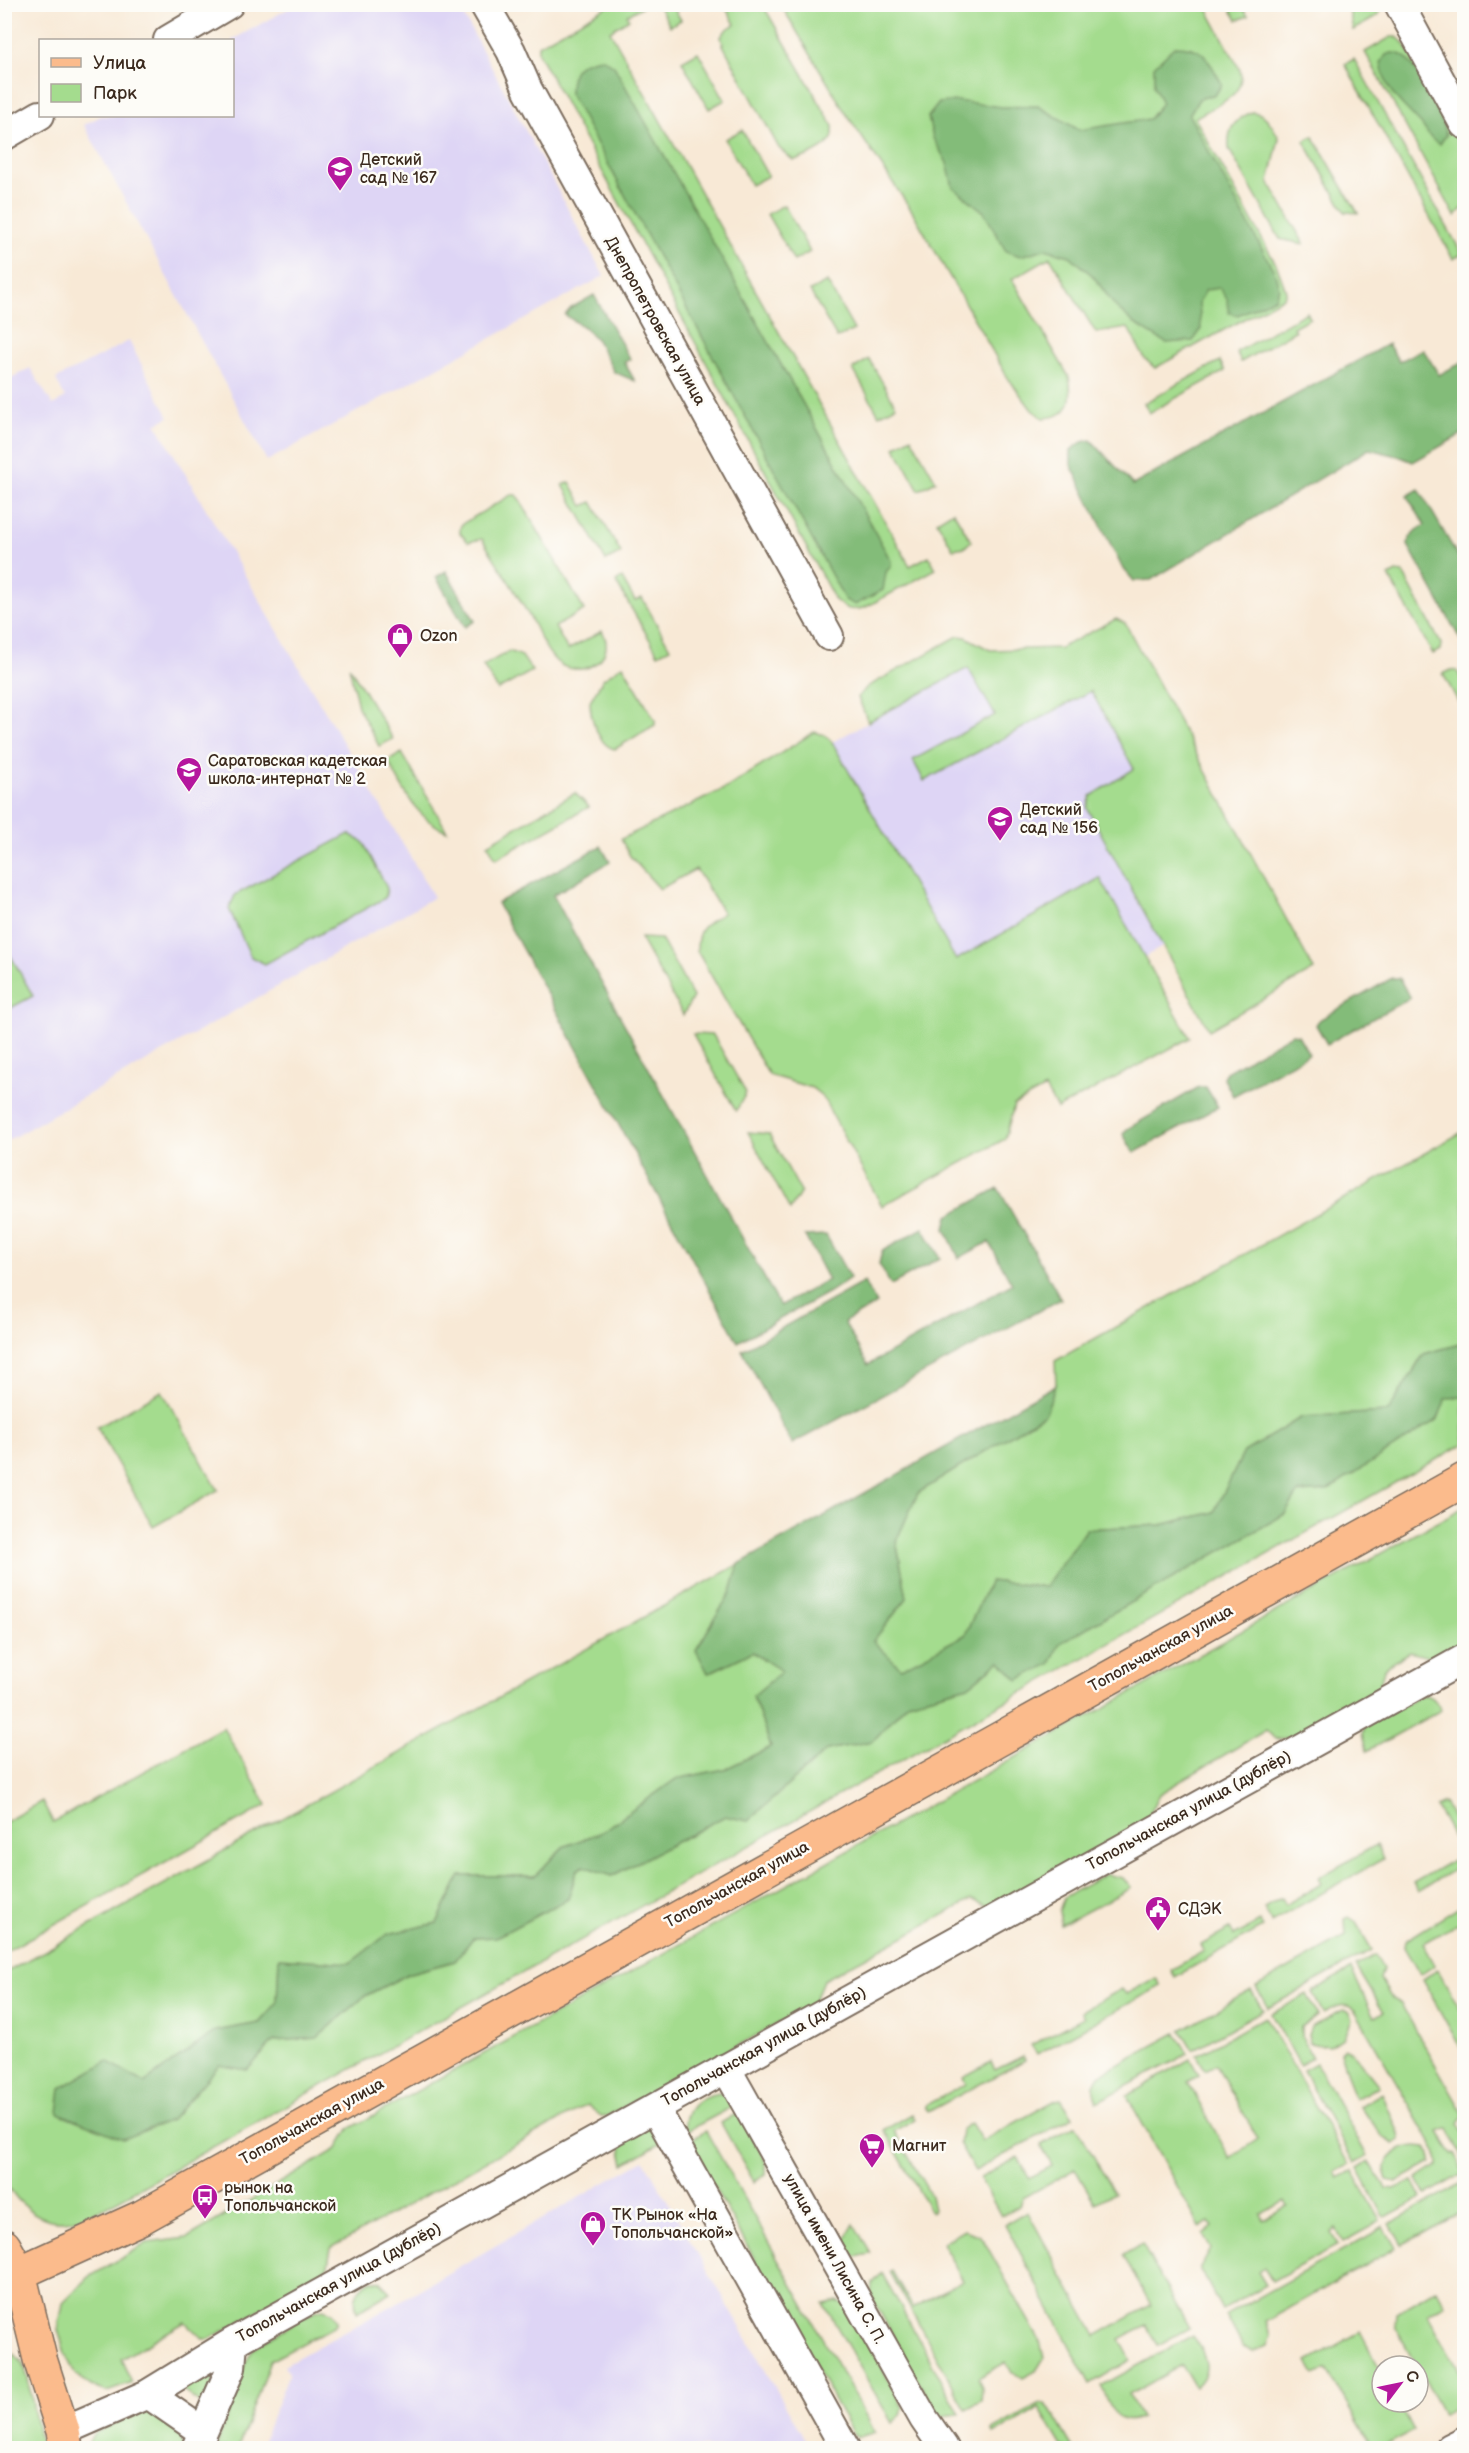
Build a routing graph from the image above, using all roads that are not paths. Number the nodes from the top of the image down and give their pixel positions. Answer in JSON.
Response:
{"nodes":[{"id":1,"x":229,"y":4,"type":"edge"},
{"id":2,"x":484,"y":4,"type":"edge"},
{"id":3,"x":1399,"y":4,"type":"edge"},
{"id":4,"x":170,"y":39,"type":"edge"},
{"id":5,"x":39,"y":116,"type":"edge"},
{"id":6,"x":1464,"y":124,"type":"edge"},
{"id":7,"x":4,"y":136,"type":"edge"},
{"id":8,"x":829,"y":636,"type":"dead end"},
{"id":9,"x":1464,"y":1480,"type":"edge"},
{"id":10,"x":1464,"y":1659,"type":"edge"},
{"id":11,"x":726,"y":2068,"type":"junction"},
{"id":12,"x":654,"y":2108,"type":"junction"},
{"id":13,"x":9,"y":2267,"type":"edge"},
{"id":14,"x":233,"y":2342,"type":"junction"},
{"id":15,"x":148,"y":2394,"type":"junction"},
{"id":16,"x":64,"y":2440,"type":"edge"},
{"id":17,"x":200,"y":2440,"type":"edge"},
{"id":18,"x":1464,"y":2441,"type":"edge"},
{"id":19,"x":844,"y":2448,"type":"edge"},
{"id":20,"x":944,"y":2448,"type":"edge"},
{"id":21,"x":1450,"y":2448,"type":"edge"}],
"edges":[{"from":1,"to":4,"type":"street"},
{"from":2,"to":8,"type":"street","name":"Днепропетровская улица"},
{"from":3,"to":6,"type":"street"},
{"from":5,"to":7,"type":"street"},
{"from":9,"to":13,"type":"main road","name":"Топольчанская улица"},
{"from":10,"to":11,"type":"street","name":"Топольчанская улица (дублёр)"},
{"from":11,"to":12,"type":"street","name":"Топольчанская улица (дублёр)"},
{"from":11,"to":20,"type":"street","name":"улица имени Лисина С. П."},
{"from":12,"to":14,"type":"street","name":"Топольчанская улица (дублёр)"},
{"from":12,"to":19,"type":"street"},
{"from":13,"to":16,"type":"main road"},
{"from":14,"to":15,"type":"street","name":"Топольчанская улица (дублёр)"},
{"from":14,"to":17,"type":"street"},
{"from":15,"to":16,"type":"street","name":"Топольчанская улица (дублёр)"},
{"from":15,"to":17,"type":"street"},
{"from":18,"to":21,"type":"street"}]}
